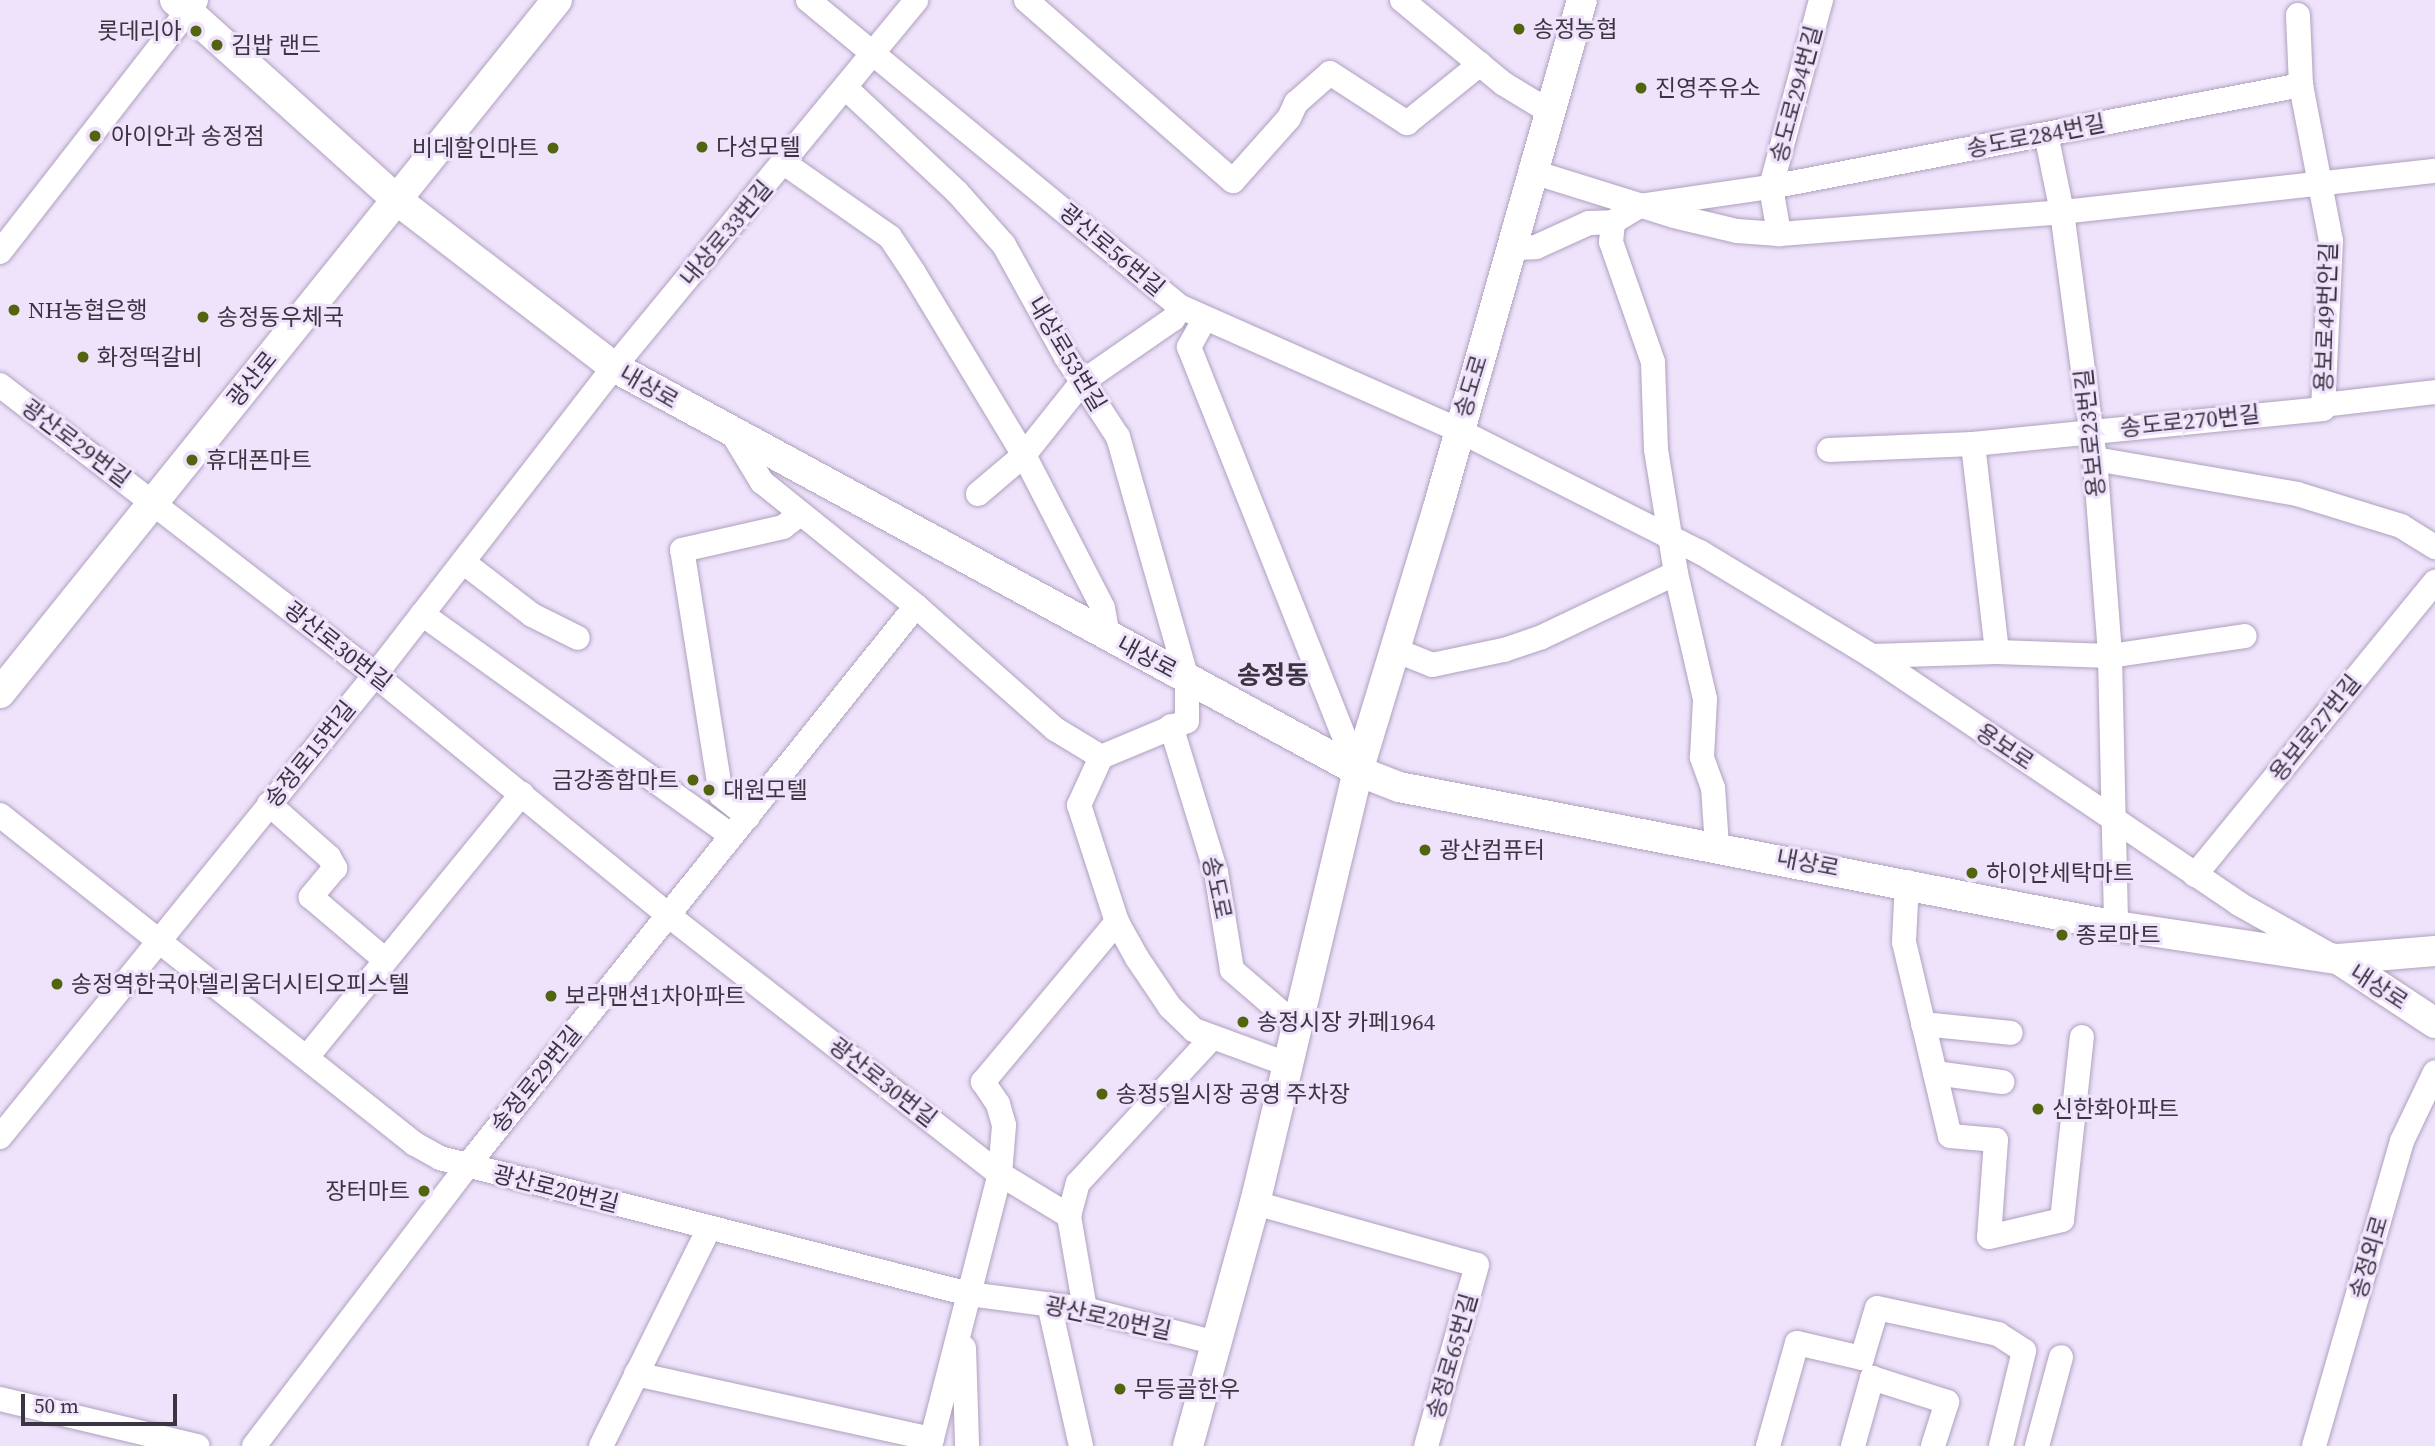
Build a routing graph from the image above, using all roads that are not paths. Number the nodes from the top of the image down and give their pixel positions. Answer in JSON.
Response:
{"nodes":[{"id":1,"x":557,"y":0,"type":"edge"},
{"id":2,"x":808,"y":0,"type":"edge"},
{"id":3,"x":916,"y":0,"type":"edge"},
{"id":4,"x":1026,"y":0,"type":"edge"},
{"id":5,"x":1402,"y":0,"type":"edge"},
{"id":6,"x":1582,"y":0,"type":"edge"},
{"id":7,"x":1821,"y":0,"type":"edge"},
{"id":8,"x":186,"y":4,"type":"edge"},
{"id":9,"x":2298,"y":15,"type":"dead end"},
{"id":10,"x":874,"y":53,"type":"junction"},
{"id":11,"x":1480,"y":64,"type":"junction"},
{"id":12,"x":2301,"y":85,"type":"junction"},
{"id":13,"x":846,"y":88,"type":"junction"},
{"id":14,"x":1550,"y":112,"type":"junction"},
{"id":15,"x":2046,"y":134,"type":"junction"},
{"id":16,"x":784,"y":163,"type":"junction"},
{"id":17,"x":2435,"y":171,"type":"edge"},
{"id":18,"x":1533,"y":172,"type":"junction"},
{"id":19,"x":2322,"y":184,"type":"junction"},
{"id":20,"x":1772,"y":187,"type":"junction"},
{"id":21,"x":397,"y":200,"type":"junction"},
{"id":22,"x":1640,"y":206,"type":"junction"},
{"id":23,"x":2062,"y":212,"type":"junction"},
{"id":24,"x":1613,"y":222,"type":"junction"},
{"id":25,"x":1779,"y":234,"type":"junction"},
{"id":26,"x":1512,"y":248,"type":"junction"},
{"id":27,"x":0,"y":252,"type":"edge"},
{"id":28,"x":1181,"y":307,"type":"junction"},
{"id":29,"x":1204,"y":320,"type":"junction"},
{"id":30,"x":614,"y":367,"type":"junction"},
{"id":31,"x":1082,"y":382,"type":"junction"},
{"id":32,"x":0,"y":385,"type":"edge"},
{"id":33,"x":2435,"y":392,"type":"edge"},
{"id":34,"x":2323,"y":407,"type":"junction"},
{"id":35,"x":1458,"y":430,"type":"junction"},
{"id":36,"x":2091,"y":431,"type":"junction"},
{"id":37,"x":734,"y":436,"type":"junction"},
{"id":38,"x":1973,"y":444,"type":"junction"},
{"id":39,"x":1829,"y":450,"type":"dead end"},
{"id":40,"x":1024,"y":455,"type":"junction"},
{"id":41,"x":2095,"y":459,"type":"junction"},
{"id":42,"x":978,"y":494,"type":"dead end"},
{"id":43,"x":153,"y":502,"type":"junction"},
{"id":44,"x":799,"y":515,"type":"junction"},
{"id":45,"x":1671,"y":537,"type":"junction"},
{"id":46,"x":2435,"y":547,"type":"edge"},
{"id":47,"x":463,"y":562,"type":"junction"},
{"id":48,"x":1676,"y":573,"type":"junction"},
{"id":49,"x":2435,"y":582,"type":"edge"},
{"id":50,"x":916,"y":606,"type":"junction"},
{"id":51,"x":422,"y":614,"type":"junction"},
{"id":52,"x":1108,"y":636,"type":"junction"},
{"id":53,"x":2245,"y":636,"type":"dead end"},
{"id":54,"x":578,"y":638,"type":"dead end"},
{"id":55,"x":1395,"y":650,"type":"junction"},
{"id":56,"x":1997,"y":652,"type":"junction"},
{"id":57,"x":1872,"y":656,"type":"junction"},
{"id":58,"x":2110,"y":656,"type":"junction"},
{"id":59,"x":374,"y":675,"type":"junction"},
{"id":60,"x":1187,"y":679,"type":"junction"},
{"id":61,"x":0,"y":693,"type":"edge"},
{"id":62,"x":1171,"y":726,"type":"junction"},
{"id":63,"x":1101,"y":757,"type":"junction"},
{"id":64,"x":1358,"y":771,"type":"junction"},
{"id":65,"x":522,"y":793,"type":"junction"},
{"id":66,"x":269,"y":804,"type":"junction"},
{"id":67,"x":0,"y":815,"type":"edge"},
{"id":68,"x":748,"y":817,"type":"junction"},
{"id":69,"x":2116,"y":824,"type":"junction"},
{"id":70,"x":732,"y":836,"type":"junction"},
{"id":71,"x":1717,"y":846,"type":"junction"},
{"id":72,"x":2195,"y":875,"type":"junction"},
{"id":73,"x":1907,"y":882,"type":"junction"},
{"id":74,"x":668,"y":915,"type":"junction"},
{"id":75,"x":1117,"y":922,"type":"junction"},
{"id":76,"x":2116,"y":926,"type":"junction"},
{"id":77,"x":159,"y":939,"type":"junction"},
{"id":78,"x":2435,"y":951,"type":"edge"},
{"id":79,"x":384,"y":959,"type":"junction"},
{"id":80,"x":2338,"y":959,"type":"junction"},
{"id":81,"x":2435,"y":1023,"type":"edge"},
{"id":82,"x":1923,"y":1024,"type":"junction"},
{"id":83,"x":1296,"y":1025,"type":"junction"},
{"id":84,"x":2011,"y":1033,"type":"dead end"},
{"id":85,"x":2082,"y":1037,"type":"dead end"},
{"id":86,"x":1212,"y":1038,"type":"junction"},
{"id":87,"x":307,"y":1057,"type":"junction"},
{"id":88,"x":1287,"y":1065,"type":"junction"},
{"id":89,"x":2435,"y":1072,"type":"edge"},
{"id":90,"x":1935,"y":1073,"type":"junction"},
{"id":91,"x":2002,"y":1082,"type":"dead end"},
{"id":92,"x":0,"y":1137,"type":"edge"},
{"id":93,"x":467,"y":1166,"type":"junction"},
{"id":94,"x":1000,"y":1174,"type":"junction"},
{"id":95,"x":1255,"y":1203,"type":"junction"},
{"id":96,"x":1069,"y":1216,"type":"junction"},
{"id":97,"x":709,"y":1228,"type":"junction"},
{"id":98,"x":969,"y":1294,"type":"junction"},
{"id":99,"x":1049,"y":1304,"type":"junction"},
{"id":100,"x":1085,"y":1309,"type":"junction"},
{"id":101,"x":963,"y":1319,"type":"junction"},
{"id":102,"x":1216,"y":1343,"type":"junction"},
{"id":103,"x":2061,"y":1357,"type":"dead end"},
{"id":104,"x":1865,"y":1368,"type":"junction"},
{"id":105,"x":636,"y":1374,"type":"junction"},
{"id":106,"x":0,"y":1399,"type":"edge"},
{"id":107,"x":931,"y":1443,"type":"edge"},
{"id":108,"x":197,"y":1446,"type":"edge"},
{"id":109,"x":254,"y":1446,"type":"edge"},
{"id":110,"x":601,"y":1446,"type":"edge"},
{"id":111,"x":967,"y":1446,"type":"edge"},
{"id":112,"x":1081,"y":1446,"type":"edge"},
{"id":113,"x":1188,"y":1446,"type":"edge"},
{"id":114,"x":1426,"y":1446,"type":"edge"},
{"id":115,"x":1768,"y":1446,"type":"edge"},
{"id":116,"x":1853,"y":1446,"type":"edge"},
{"id":117,"x":1933,"y":1446,"type":"edge"},
{"id":118,"x":2001,"y":1446,"type":"edge"},
{"id":119,"x":2038,"y":1446,"type":"edge"},
{"id":120,"x":2314,"y":1446,"type":"edge"}],
"edges":[{"from":1,"to":21,"type":"main road","name":"광산로"},
{"from":2,"to":10,"type":"street","name":"광산로56번길"},
{"from":3,"to":10,"type":"street","name":"내상로33번길"},
{"from":4,"to":11,"type":"street"},
{"from":5,"to":11,"type":"street"},
{"from":6,"to":14,"type":"main road","name":"송도로"},
{"from":7,"to":20,"type":"street","name":"송도로294번길"},
{"from":8,"to":21,"type":"main road","name":"내상로"},
{"from":8,"to":27,"type":"street"},
{"from":9,"to":12,"type":"street","name":"용보로49번안길"},
{"from":10,"to":13,"type":"street","name":"내상로33번길"},
{"from":10,"to":28,"type":"street","name":"광산로56번길"},
{"from":11,"to":14,"type":"street"},
{"from":12,"to":15,"type":"street","name":"송도로284번길"},
{"from":12,"to":19,"type":"street","name":"용보로49번안길"},
{"from":13,"to":16,"type":"street","name":"내상로33번길"},
{"from":13,"to":31,"type":"street","name":"내상로53번길"},
{"from":14,"to":18,"type":"main road","name":"송도로"},
{"from":15,"to":20,"type":"street","name":"송도로284번길"},
{"from":15,"to":23,"type":"street","name":"용보로23번길"},
{"from":16,"to":30,"type":"street","name":"내상로33번길"},
{"from":16,"to":40,"type":"street"},
{"from":17,"to":19,"type":"street"},
{"from":18,"to":22,"type":"street"},
{"from":18,"to":26,"type":"main road","name":"송도로"},
{"from":19,"to":23,"type":"street"},
{"from":19,"to":34,"type":"street","name":"용보로49번안길"},
{"from":20,"to":22,"type":"street","name":"송도로284번길"},
{"from":20,"to":25,"type":"street"},
{"from":21,"to":30,"type":"main road","name":"내상로"},
{"from":21,"to":43,"type":"main road","name":"광산로"},
{"from":22,"to":24,"type":"street"},
{"from":22,"to":25,"type":"street"},
{"from":23,"to":25,"type":"street"},
{"from":23,"to":36,"type":"street","name":"용보로23번길"},
{"from":24,"to":26,"type":"street"},
{"from":24,"to":45,"type":"street"},
{"from":26,"to":35,"type":"main road","name":"송도로"},
{"from":28,"to":29,"type":"street","name":"광산로56번길"},
{"from":28,"to":31,"type":"street"},
{"from":29,"to":35,"type":"street","name":"광산로56번길"},
{"from":29,"to":64,"type":"street"},
{"from":30,"to":37,"type":"main road","name":"내상로"},
{"from":30,"to":47,"type":"street","name":"송정로15번길"},
{"from":31,"to":40,"type":"street"},
{"from":31,"to":60,"type":"street","name":"내상로53번길"},
{"from":32,"to":43,"type":"street","name":"광산로29번길"},
{"from":33,"to":34,"type":"street","name":"송도로270번길"},
{"from":34,"to":36,"type":"street","name":"송도로270번길"},
{"from":35,"to":45,"type":"street","name":"용보로"},
{"from":35,"to":55,"type":"main road","name":"송도로"},
{"from":36,"to":38,"type":"street","name":"송도로270번길"},
{"from":36,"to":41,"type":"street","name":"용보로23번길"},
{"from":37,"to":44,"type":"street"},
{"from":37,"to":52,"type":"main road","name":"내상로"},
{"from":38,"to":39,"type":"street","name":"송도로270번길"},
{"from":38,"to":56,"type":"street"},
{"from":40,"to":42,"type":"street"},
{"from":40,"to":52,"type":"street"},
{"from":41,"to":46,"type":"street"},
{"from":41,"to":58,"type":"street","name":"용보로23번길"},
{"from":43,"to":59,"type":"street","name":"광산로30번길"},
{"from":43,"to":61,"type":"main road","name":"광산로"},
{"from":44,"to":50,"type":"street"},
{"from":44,"to":68,"type":"street"},
{"from":45,"to":48,"type":"street"},
{"from":45,"to":57,"type":"street","name":"용보로"},
{"from":47,"to":51,"type":"street","name":"송정로15번길"},
{"from":47,"to":54,"type":"street"},
{"from":48,"to":55,"type":"street"},
{"from":48,"to":71,"type":"street"},
{"from":49,"to":72,"type":"street","name":"용보로27번길"},
{"from":50,"to":63,"type":"street"},
{"from":50,"to":68,"type":"street","name":"송정로29번길"},
{"from":51,"to":59,"type":"street","name":"송정로15번길"},
{"from":51,"to":70,"type":"street"},
{"from":52,"to":60,"type":"main road","name":"내상로"},
{"from":53,"to":58,"type":"street"},
{"from":55,"to":64,"type":"main road","name":"송도로"},
{"from":56,"to":57,"type":"street"},
{"from":56,"to":58,"type":"street"},
{"from":57,"to":69,"type":"street","name":"용보로"},
{"from":58,"to":69,"type":"street","name":"용보로23번길"},
{"from":59,"to":65,"type":"street","name":"광산로30번길"},
{"from":59,"to":66,"type":"street","name":"송정로15번길"},
{"from":60,"to":62,"type":"street","name":"내상로"},
{"from":60,"to":64,"type":"main road","name":"내상로"},
{"from":62,"to":63,"type":"street"},
{"from":62,"to":83,"type":"street","name":"송도로"},
{"from":63,"to":75,"type":"street"},
{"from":64,"to":71,"type":"main road","name":"내상로"},
{"from":64,"to":83,"type":"main road","name":"송도로"},
{"from":65,"to":74,"type":"street","name":"광산로30번길"},
{"from":65,"to":79,"type":"street"},
{"from":66,"to":77,"type":"street","name":"송정로15번길"},
{"from":66,"to":79,"type":"street"},
{"from":67,"to":77,"type":"street","name":"광산로20번길"},
{"from":68,"to":70,"type":"street","name":"송정로29번길"},
{"from":69,"to":72,"type":"street","name":"용보로"},
{"from":69,"to":76,"type":"street","name":"용보로23번길"},
{"from":70,"to":74,"type":"street","name":"송정로29번길"},
{"from":71,"to":73,"type":"main road","name":"내상로"},
{"from":72,"to":80,"type":"street","name":"용보로"},
{"from":73,"to":76,"type":"main road","name":"내상로"},
{"from":73,"to":82,"type":"street"},
{"from":74,"to":93,"type":"street","name":"송정로29번길"},
{"from":74,"to":94,"type":"street","name":"광산로30번길"},
{"from":75,"to":86,"type":"street"},
{"from":75,"to":94,"type":"street"},
{"from":76,"to":80,"type":"main road","name":"내상로"},
{"from":77,"to":87,"type":"street","name":"광산로20번길"},
{"from":77,"to":92,"type":"street","name":"송정로15번길"},
{"from":78,"to":80,"type":"main road"},
{"from":79,"to":87,"type":"street"},
{"from":80,"to":81,"type":"main road","name":"내상로"},
{"from":82,"to":84,"type":"street"},
{"from":82,"to":90,"type":"street"},
{"from":83,"to":88,"type":"main road","name":"송도로"},
{"from":85,"to":90,"type":"street"},
{"from":86,"to":88,"type":"street"},
{"from":86,"to":96,"type":"street"},
{"from":87,"to":93,"type":"street","name":"광산로20번길"},
{"from":88,"to":95,"type":"main road","name":"송도로"},
{"from":89,"to":120,"type":"street","name":"송정외로"},
{"from":90,"to":91,"type":"street"},
{"from":93,"to":97,"type":"street","name":"광산로20번길"},
{"from":93,"to":109,"type":"street","name":"송정로29번길"},
{"from":94,"to":96,"type":"street","name":"광산로30번길"},
{"from":94,"to":98,"type":"street"},
{"from":95,"to":102,"type":"main road","name":"송도로"},
{"from":95,"to":114,"type":"street","name":"송정로65번길"},
{"from":96,"to":100,"type":"street"},
{"from":97,"to":98,"type":"street","name":"광산로20번길"},
{"from":97,"to":105,"type":"street"},
{"from":98,"to":99,"type":"street","name":"광산로20번길"},
{"from":98,"to":101,"type":"street"},
{"from":99,"to":100,"type":"street","name":"광산로20번길"},
{"from":99,"to":112,"type":"street"},
{"from":100,"to":102,"type":"street","name":"광산로20번길"},
{"from":101,"to":107,"type":"street"},
{"from":101,"to":111,"type":"street"},
{"from":102,"to":113,"type":"main road","name":"송도로"},
{"from":103,"to":119,"type":"street"},
{"from":104,"to":115,"type":"street"},
{"from":104,"to":116,"type":"street"},
{"from":104,"to":117,"type":"street"},
{"from":104,"to":118,"type":"street"},
{"from":105,"to":107,"type":"street"},
{"from":105,"to":110,"type":"street"},
{"from":106,"to":108,"type":"street"}]}
